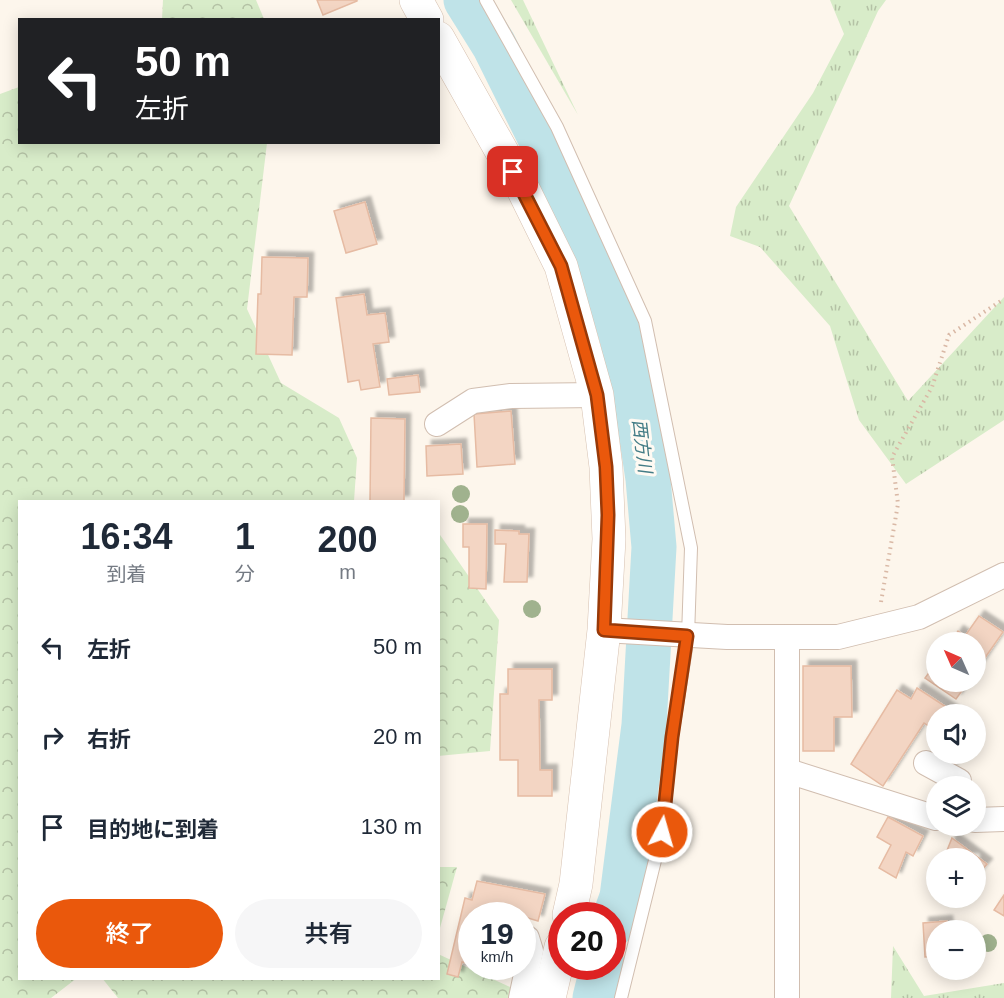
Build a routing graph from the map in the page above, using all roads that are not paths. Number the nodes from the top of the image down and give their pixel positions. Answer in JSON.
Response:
{"nodes":[{"id":1,"x":416,"y":0,"type":"edge"},
{"id":2,"x":486,"y":0,"type":"edge"},
{"id":3,"x":426,"y":18,"type":"edge"},
{"id":4,"x":440,"y":42,"type":"edge"},
{"id":5,"x":597,"y":395,"type":"junction"},
{"id":6,"x":437,"y":424,"type":"dead end"},
{"id":7,"x":1004,"y":575,"type":"edge"},
{"id":8,"x":613,"y":631,"type":"junction"},
{"id":9,"x":684,"y":636,"type":"junction"},
{"id":10,"x":787,"y":637,"type":"junction"},
{"id":11,"x":928,"y":764,"type":"edge"},
{"id":12,"x":788,"y":771,"type":"junction"},
{"id":13,"x":950,"y":776,"type":"edge"},
{"id":14,"x":926,"y":815,"type":"edge"},
{"id":15,"x":986,"y":819,"type":"edge"},
{"id":16,"x":1004,"y":819,"type":"edge"},
{"id":17,"x":572,"y":902,"type":"edge"},
{"id":18,"x":525,"y":980,"type":"edge"},
{"id":19,"x":553,"y":980,"type":"edge"},
{"id":20,"x":521,"y":998,"type":"edge"},
{"id":21,"x":549,"y":998,"type":"edge"},
{"id":22,"x":621,"y":998,"type":"edge"},
{"id":23,"x":788,"y":998,"type":"edge"}],
"edges":[{"from":1,"to":3,"type":"street"},
{"from":2,"to":9,"type":"lane"},
{"from":4,"to":5,"type":"street"},
{"from":5,"to":6,"type":"street"},
{"from":5,"to":8,"type":"street"},
{"from":7,"to":10,"type":"street"},
{"from":8,"to":9,"type":"street"},
{"from":8,"to":17,"type":"street"},
{"from":9,"to":10,"type":"street"},
{"from":9,"to":22,"type":"lane"},
{"from":10,"to":12,"type":"street"},
{"from":11,"to":13,"type":"street"},
{"from":12,"to":14,"type":"street"},
{"from":12,"to":23,"type":"street"},
{"from":15,"to":16,"type":"street"},
{"from":18,"to":20,"type":"street"},
{"from":19,"to":21,"type":"street"}]}
